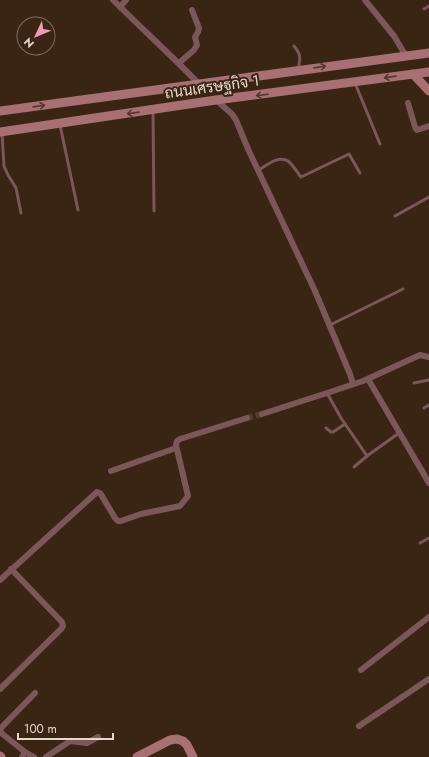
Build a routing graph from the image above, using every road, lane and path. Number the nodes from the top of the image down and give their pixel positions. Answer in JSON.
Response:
{"nodes":[{"id":1,"x":112,"y":0,"type":"edge"},
{"id":2,"x":126,"y":0,"type":"edge"},
{"id":3,"x":365,"y":0,"type":"edge"},
{"id":4,"x":429,"y":6,"type":"edge"},
{"id":5,"x":120,"y":7,"type":"junction"},
{"id":6,"x":424,"y":9,"type":"dead end"},
{"id":7,"x":192,"y":10,"type":"dead end"},
{"id":8,"x":294,"y":46,"type":"dead end"},
{"id":9,"x":429,"y":53,"type":"edge"},
{"id":10,"x":406,"y":56,"type":"junction"},
{"id":11,"x":179,"y":63,"type":"junction"},
{"id":12,"x":298,"y":70,"type":"junction"},
{"id":13,"x":429,"y":72,"type":"edge"},
{"id":14,"x":413,"y":74,"type":"junction"},
{"id":15,"x":355,"y":82,"type":"junction"},
{"id":16,"x":199,"y":84,"type":"junction"},
{"id":17,"x":429,"y":91,"type":"edge"},
{"id":18,"x":216,"y":100,"type":"junction"},
{"id":19,"x":408,"y":103,"type":"dead end"},
{"id":20,"x":153,"y":110,"type":"junction"},
{"id":21,"x":0,"y":111,"type":"edge"},
{"id":22,"x":60,"y":123,"type":"junction"},
{"id":23,"x":429,"y":126,"type":"edge"},
{"id":24,"x":1,"y":132,"type":"edge"},
{"id":25,"x":380,"y":144,"type":"dead end"},
{"id":26,"x":259,"y":170,"type":"junction"},
{"id":27,"x":360,"y":173,"type":"dead end"},
{"id":28,"x":429,"y":197,"type":"edge"},
{"id":29,"x":78,"y":210,"type":"dead end"},
{"id":30,"x":154,"y":212,"type":"dead end"},
{"id":31,"x":21,"y":213,"type":"dead end"},
{"id":32,"x":395,"y":216,"type":"dead end"},
{"id":33,"x":403,"y":289,"type":"dead end"},
{"id":34,"x":330,"y":325,"type":"junction"},
{"id":35,"x":429,"y":357,"type":"edge"},
{"id":36,"x":368,"y":379,"type":"junction"},
{"id":37,"x":429,"y":380,"type":"edge"},
{"id":38,"x":414,"y":383,"type":"dead end"},
{"id":39,"x":353,"y":384,"type":"junction"},
{"id":40,"x":327,"y":393,"type":"junction"},
{"id":41,"x":429,"y":405,"type":"edge"},
{"id":42,"x":424,"y":408,"type":"dead end"},
{"id":43,"x":262,"y":414,"type":"tunnel mouth"},
{"id":44,"x":247,"y":418,"type":"tunnel mouth"},
{"id":45,"x":345,"y":424,"type":"junction"},
{"id":46,"x":326,"y":428,"type":"dead end"},
{"id":47,"x":399,"y":432,"type":"junction"},
{"id":48,"x":176,"y":448,"type":"junction"},
{"id":49,"x":367,"y":456,"type":"junction"},
{"id":50,"x":354,"y":467,"type":"dead end"},
{"id":51,"x":111,"y":471,"type":"dead end"},
{"id":52,"x":429,"y":483,"type":"edge"},
{"id":53,"x":429,"y":538,"type":"edge"},
{"id":54,"x":420,"y":543,"type":"dead end"},
{"id":55,"x":11,"y":569,"type":"junction"},
{"id":56,"x":0,"y":580,"type":"edge"},
{"id":57,"x":429,"y":617,"type":"edge"},
{"id":58,"x":361,"y":670,"type":"dead end"},
{"id":59,"x":429,"y":679,"type":"edge"},
{"id":60,"x":0,"y":689,"type":"edge"},
{"id":61,"x":35,"y":693,"type":"dead end"},
{"id":62,"x":359,"y":726,"type":"dead end"},
{"id":63,"x":98,"y":736,"type":"dead end"},
{"id":64,"x":23,"y":754,"type":"edge"},
{"id":65,"x":34,"y":757,"type":"edge"},
{"id":66,"x":46,"y":757,"type":"edge"},
{"id":67,"x":137,"y":757,"type":"edge"},
{"id":68,"x":193,"y":757,"type":"edge"}],
"edges":[{"from":1,"to":5,"type":"street"},
{"from":2,"to":5,"type":"street"},
{"from":3,"to":10,"type":"street"},
{"from":4,"to":6,"type":"lane"},
{"from":5,"to":11,"type":"street"},
{"from":7,"to":11,"type":"street"},
{"from":8,"to":12,"type":"lane"},
{"from":9,"to":10,"type":"main road","name":"ถนนเศรษฐกิจ 1"},
{"from":12,"to":10,"type":"main road","name":"ถนนเศรษฐกิจ 1","one_way":true},
{"from":11,"to":16,"type":"street"},
{"from":12,"to":16,"type":"main road","name":"ถนนเศรษฐกิจ 1"},
{"from":13,"to":14,"type":"main road","name":"ถนนเศรษฐกิจ 1"},
{"from":14,"to":15,"type":"main road","name":"ถนนเศรษฐกิจ 1","one_way":true},
{"from":14,"to":17,"type":"main road"},
{"from":15,"to":18,"type":"main road","name":"ถนนเศรษฐกิจ 1","one_way":true},
{"from":15,"to":25,"type":"lane"},
{"from":21,"to":16,"type":"main road","name":"ถนนเศรษฐกิจ 1","one_way":true},
{"from":18,"to":20,"type":"main road","name":"ถนนเศรษฐกิจ 1"},
{"from":18,"to":26,"type":"street"},
{"from":19,"to":23,"type":"street"},
{"from":20,"to":22,"type":"main road","name":"ถนนเศรษฐกิจ 1","one_way":true},
{"from":20,"to":30,"type":"lane"},
{"from":22,"to":24,"type":"main road","name":"ถนนเศรษฐกิจ 1"},
{"from":22,"to":29,"type":"lane"},
{"from":24,"to":31,"type":"lane"},
{"from":26,"to":27,"type":"lane"},
{"from":26,"to":34,"type":"street"},
{"from":28,"to":32,"type":"lane"},
{"from":33,"to":34,"type":"lane"},
{"from":34,"to":39,"type":"street"},
{"from":35,"to":36,"type":"street"},
{"from":36,"to":39,"type":"street"},
{"from":36,"to":47,"type":"street"},
{"from":37,"to":38,"type":"lane"},
{"from":39,"to":40,"type":"street"},
{"from":40,"to":43,"type":"street"},
{"from":40,"to":45,"type":"lane"},
{"from":41,"to":42,"type":"lane"},
{"from":44,"to":48,"type":"street"},
{"from":45,"to":46,"type":"lane"},
{"from":45,"to":49,"type":"lane"},
{"from":47,"to":49,"type":"lane"},
{"from":47,"to":52,"type":"street"},
{"from":48,"to":51,"type":"street"},
{"from":48,"to":55,"type":"street"},
{"from":49,"to":50,"type":"lane"},
{"from":53,"to":54,"type":"lane"},
{"from":55,"to":56,"type":"street"},
{"from":55,"to":60,"type":"street"},
{"from":57,"to":58,"type":"street"},
{"from":59,"to":62,"type":"street"},
{"from":61,"to":64,"type":"street"},
{"from":63,"to":66,"type":"street"},
{"from":64,"to":65,"type":"street"},
{"from":67,"to":68,"type":"main road"}]}
